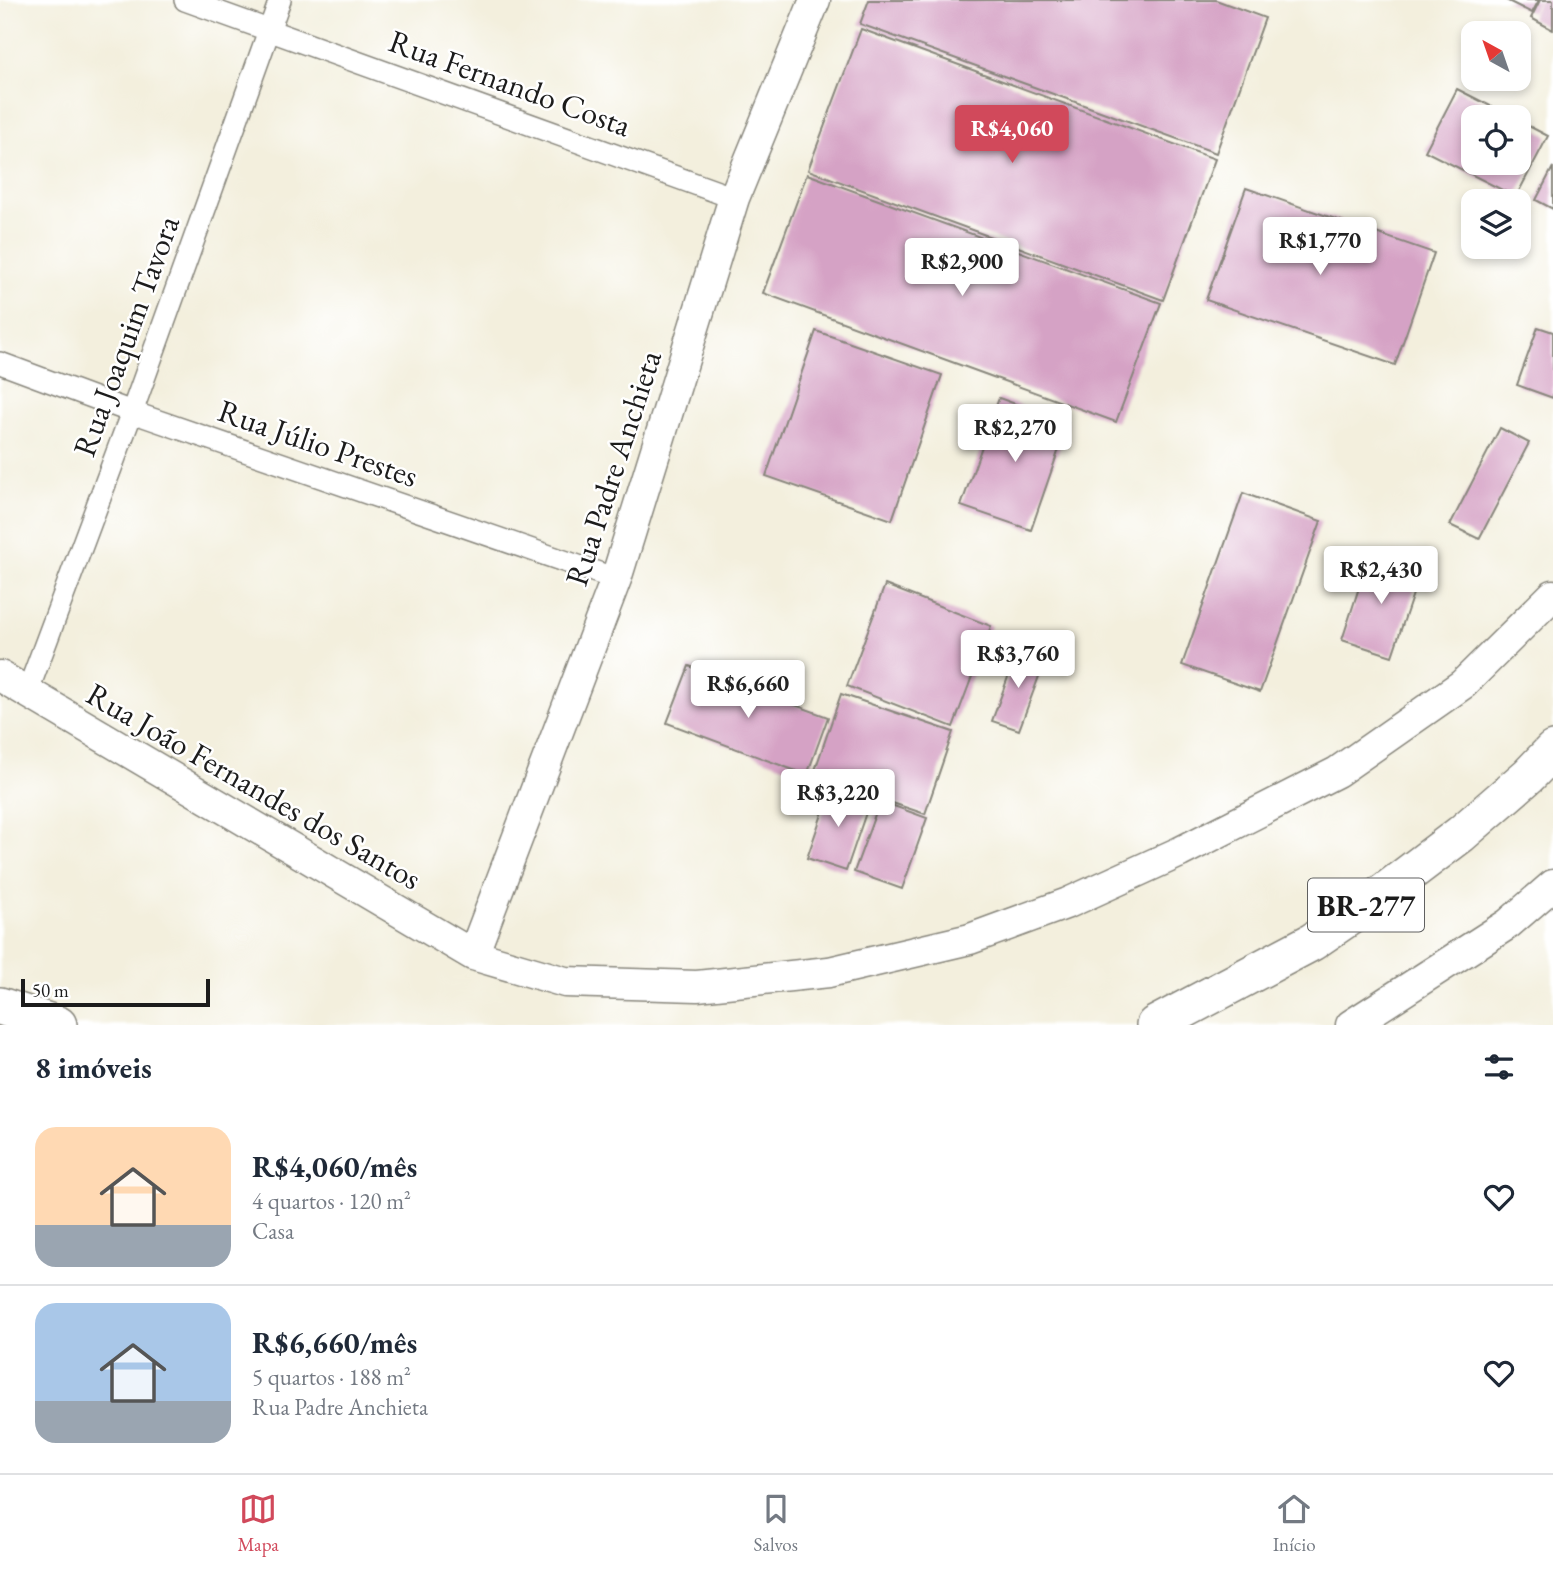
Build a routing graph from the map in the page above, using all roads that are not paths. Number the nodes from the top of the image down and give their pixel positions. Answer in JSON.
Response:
{"nodes":[{"id":1,"x":185,"y":0,"type":"edge"},
{"id":2,"x":280,"y":0,"type":"edge"},
{"id":3,"x":815,"y":0,"type":"edge"},
{"id":4,"x":270,"y":30,"type":"junction"},
{"id":5,"x":734,"y":198,"type":"junction"},
{"id":6,"x":0,"y":363,"type":"edge"},
{"id":7,"x":132,"y":412,"type":"junction"},
{"id":8,"x":616,"y":579,"type":"junction"},
{"id":9,"x":1553,"y":595,"type":"edge"},
{"id":10,"x":0,"y":676,"type":"edge"},
{"id":11,"x":27,"y":693,"type":"junction"},
{"id":12,"x":1553,"y":750,"type":"edge"},
{"id":13,"x":1553,"y":885,"type":"edge"},
{"id":14,"x":473,"y":955,"type":"junction"},
{"id":15,"x":0,"y":1006,"type":"edge"},
{"id":16,"x":58,"y":1025,"type":"edge"},
{"id":17,"x":1155,"y":1025,"type":"edge"},
{"id":18,"x":1351,"y":1025,"type":"edge"}],
"edges":[{"from":1,"to":4,"type":"street","name":"Rua Fernando Costa"},
{"from":2,"to":4,"type":"street","name":"Rua Joaquim Tavora"},
{"from":3,"to":5,"type":"main road","name":"Rua Padre Anchieta"},
{"from":4,"to":5,"type":"street","name":"Rua Fernando Costa"},
{"from":4,"to":7,"type":"street","name":"Rua Joaquim Tavora"},
{"from":5,"to":8,"type":"main road","name":"Rua Padre Anchieta"},
{"from":6,"to":7,"type":"street","name":"Rua Júlio Prestes"},
{"from":7,"to":8,"type":"street","name":"Rua Júlio Prestes"},
{"from":7,"to":11,"type":"street","name":"Rua Joaquim Tavora"},
{"from":8,"to":14,"type":"main road","name":"Rua Padre Anchieta"},
{"from":9,"to":14,"type":"main road","name":"Rua João Fernandes dos Santos"},
{"from":10,"to":11,"type":"main road","name":"Rua João Fernandes dos Santos"},
{"from":11,"to":14,"type":"main road","name":"Rua João Fernandes dos Santos"},
{"from":12,"to":17,"type":"highway","number":"BR-277"},
{"from":13,"to":18,"type":"main road","number":"BR-277"},
{"from":15,"to":16,"type":"highway"}]}
